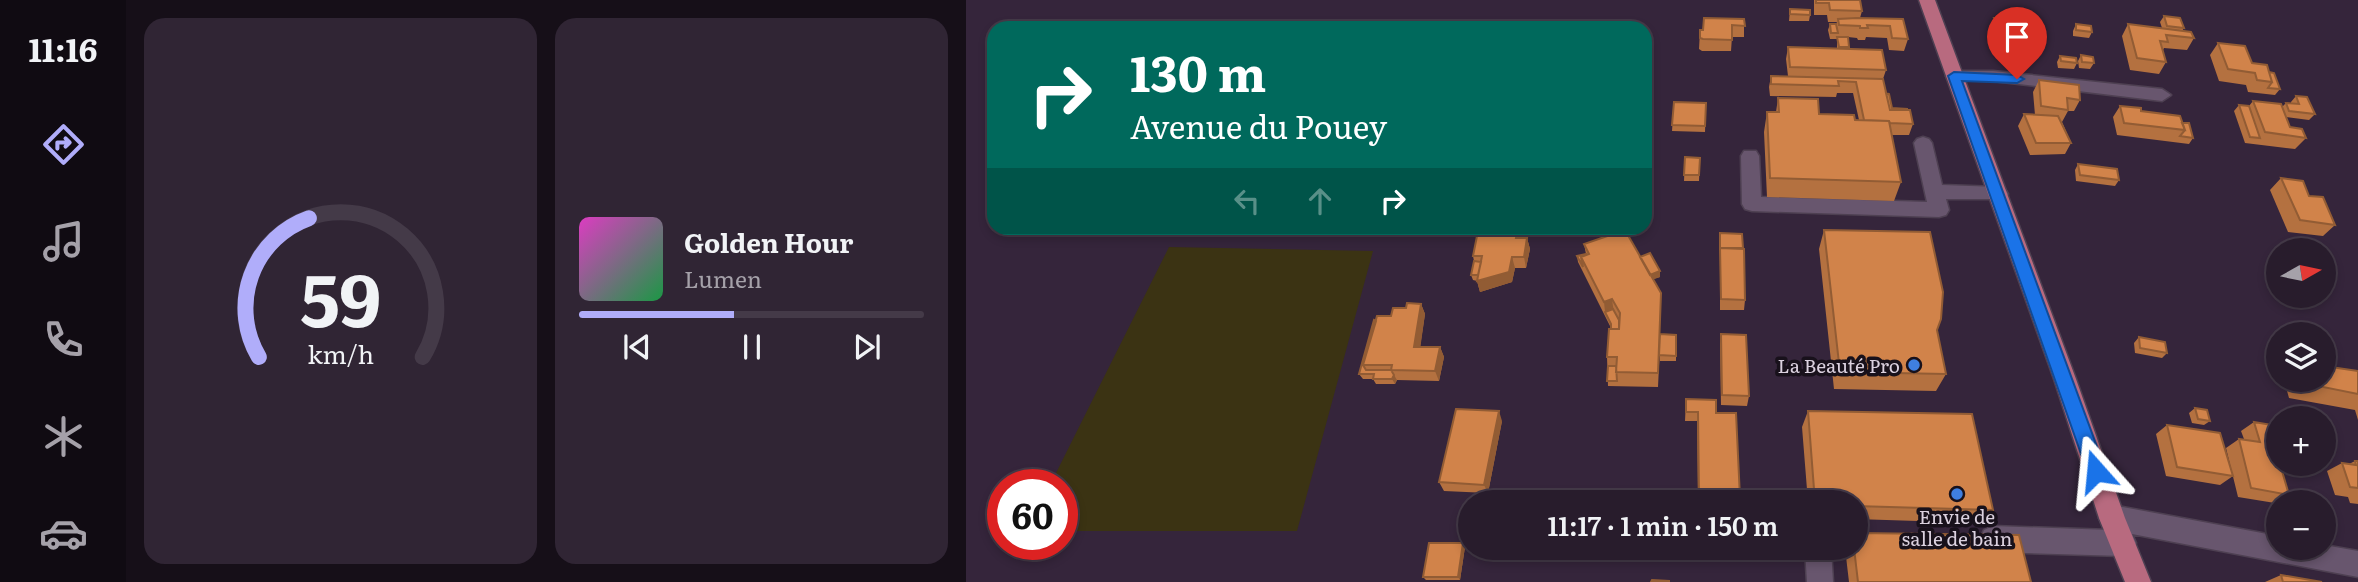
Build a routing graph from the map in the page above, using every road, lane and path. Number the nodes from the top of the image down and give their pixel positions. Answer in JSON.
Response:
{"nodes":[{"id":1,"x":1927,"y":0,"type":"edge"},
{"id":2,"x":1954,"y":76,"type":"junction"},
{"id":3,"x":2162,"y":94,"type":"dead end"},
{"id":4,"x":1923,"y":144,"type":"dead end"},
{"id":5,"x":1750,"y":156,"type":"dead end"},
{"id":6,"x":1934,"y":192,"type":"junction"},
{"id":7,"x":1998,"y":194,"type":"junction"},
{"id":8,"x":2112,"y":518,"type":"junction"},
{"id":9,"x":1966,"y":538,"type":"edge"},
{"id":10,"x":2123,"y":543,"type":"junction"},
{"id":11,"x":1819,"y":560,"type":"edge"},
{"id":12,"x":2358,"y":564,"type":"edge"},
{"id":13,"x":1821,"y":582,"type":"edge"},
{"id":14,"x":2138,"y":582,"type":"edge"}],
"edges":[{"from":1,"to":2,"type":"main road"},
{"from":2,"to":3,"type":"lane"},
{"from":2,"to":7,"type":"main road"},
{"from":4,"to":6,"type":"lane"},
{"from":5,"to":6,"type":"lane"},
{"from":6,"to":7,"type":"lane"},
{"from":7,"to":8,"type":"main road"},
{"from":8,"to":10,"type":"main road"},
{"from":8,"to":12,"type":"lane"},
{"from":9,"to":10,"type":"lane"},
{"from":10,"to":14,"type":"main road"},
{"from":11,"to":13,"type":"lane"}]}
